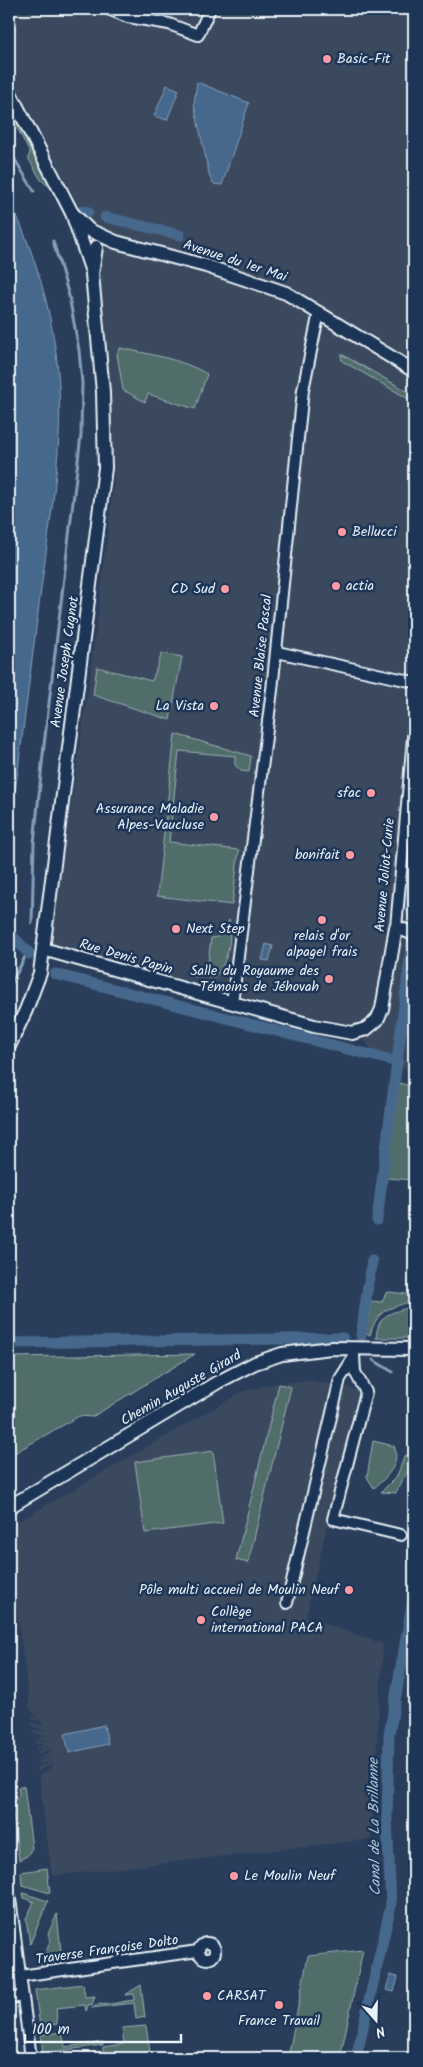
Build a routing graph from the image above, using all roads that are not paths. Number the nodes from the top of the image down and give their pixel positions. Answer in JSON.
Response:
{"nodes":[{"id":1,"x":108,"y":9,"type":"edge"},
{"id":2,"x":210,"y":9,"type":"edge"},
{"id":3,"x":9,"y":91,"type":"edge"},
{"id":4,"x":91,"y":240,"type":"junction"},
{"id":5,"x":319,"y":312,"type":"junction"},
{"id":6,"x":414,"y":372,"type":"edge"},
{"id":7,"x":276,"y":652,"type":"junction"},
{"id":8,"x":414,"y":682,"type":"edge"},
{"id":9,"x":414,"y":726,"type":"edge"},
{"id":10,"x":396,"y":927,"type":"junction"},
{"id":11,"x":414,"y":934,"type":"edge"},
{"id":12,"x":43,"y":949,"type":"junction"},
{"id":13,"x":232,"y":1003,"type":"junction"},
{"id":14,"x":374,"y":1024,"type":"joint"},
{"id":15,"x":9,"y":1046,"type":"edge"},
{"id":16,"x":414,"y":1349,"type":"edge"},
{"id":17,"x":355,"y":1353,"type":"junction"},
{"id":18,"x":9,"y":1507,"type":"edge"},
{"id":19,"x":401,"y":1535,"type":"dead end"},
{"id":20,"x":287,"y":1603,"type":"dead end"},
{"id":21,"x":9,"y":1891,"type":"edge"},
{"id":22,"x":218,"y":1957,"type":"dead end"},
{"id":23,"x":20,"y":1976,"type":"junction"},
{"id":24,"x":22,"y":1996,"type":"junction"},
{"id":25,"x":9,"y":1998,"type":"edge"},
{"id":26,"x":31,"y":2058,"type":"edge"}],
"edges":[{"from":1,"to":2,"type":"street"},
{"from":3,"to":4,"type":"street"},
{"from":4,"to":5,"type":"street","name":"Avenue du 1er Mai"},
{"from":4,"to":12,"type":"street","name":"Avenue Joseph Cugnot"},
{"from":5,"to":6,"type":"street","name":"Avenue du 1er Mai"},
{"from":5,"to":7,"type":"street","name":"Avenue Blaise Pascal"},
{"from":7,"to":8,"type":"street"},
{"from":7,"to":13,"type":"street","name":"Avenue Blaise Pascal"},
{"from":9,"to":10,"type":"street","name":"Avenue Joliot-Curie"},
{"from":10,"to":11,"type":"street"},
{"from":10,"to":14,"type":"street","name":"Avenue Joliot-Curie"},
{"from":12,"to":13,"type":"street","name":"Rue Denis Papin"},
{"from":12,"to":15,"type":"street","name":"Avenue Joseph Cugnot"},
{"from":13,"to":14,"type":"street","name":"Rue Denis Papin"},
{"from":16,"to":17,"type":"street","name":"Chemin Auguste Girard"},
{"from":17,"to":18,"type":"street","name":"Chemin Auguste Girard"},
{"from":17,"to":19,"type":"street"},
{"from":17,"to":20,"type":"street"},
{"from":21,"to":23,"type":"street"},
{"from":22,"to":23,"type":"street","name":"Traverse Françoise Dolto"},
{"from":23,"to":24,"type":"street"},
{"from":24,"to":25,"type":"street"},
{"from":24,"to":26,"type":"street"}]}
